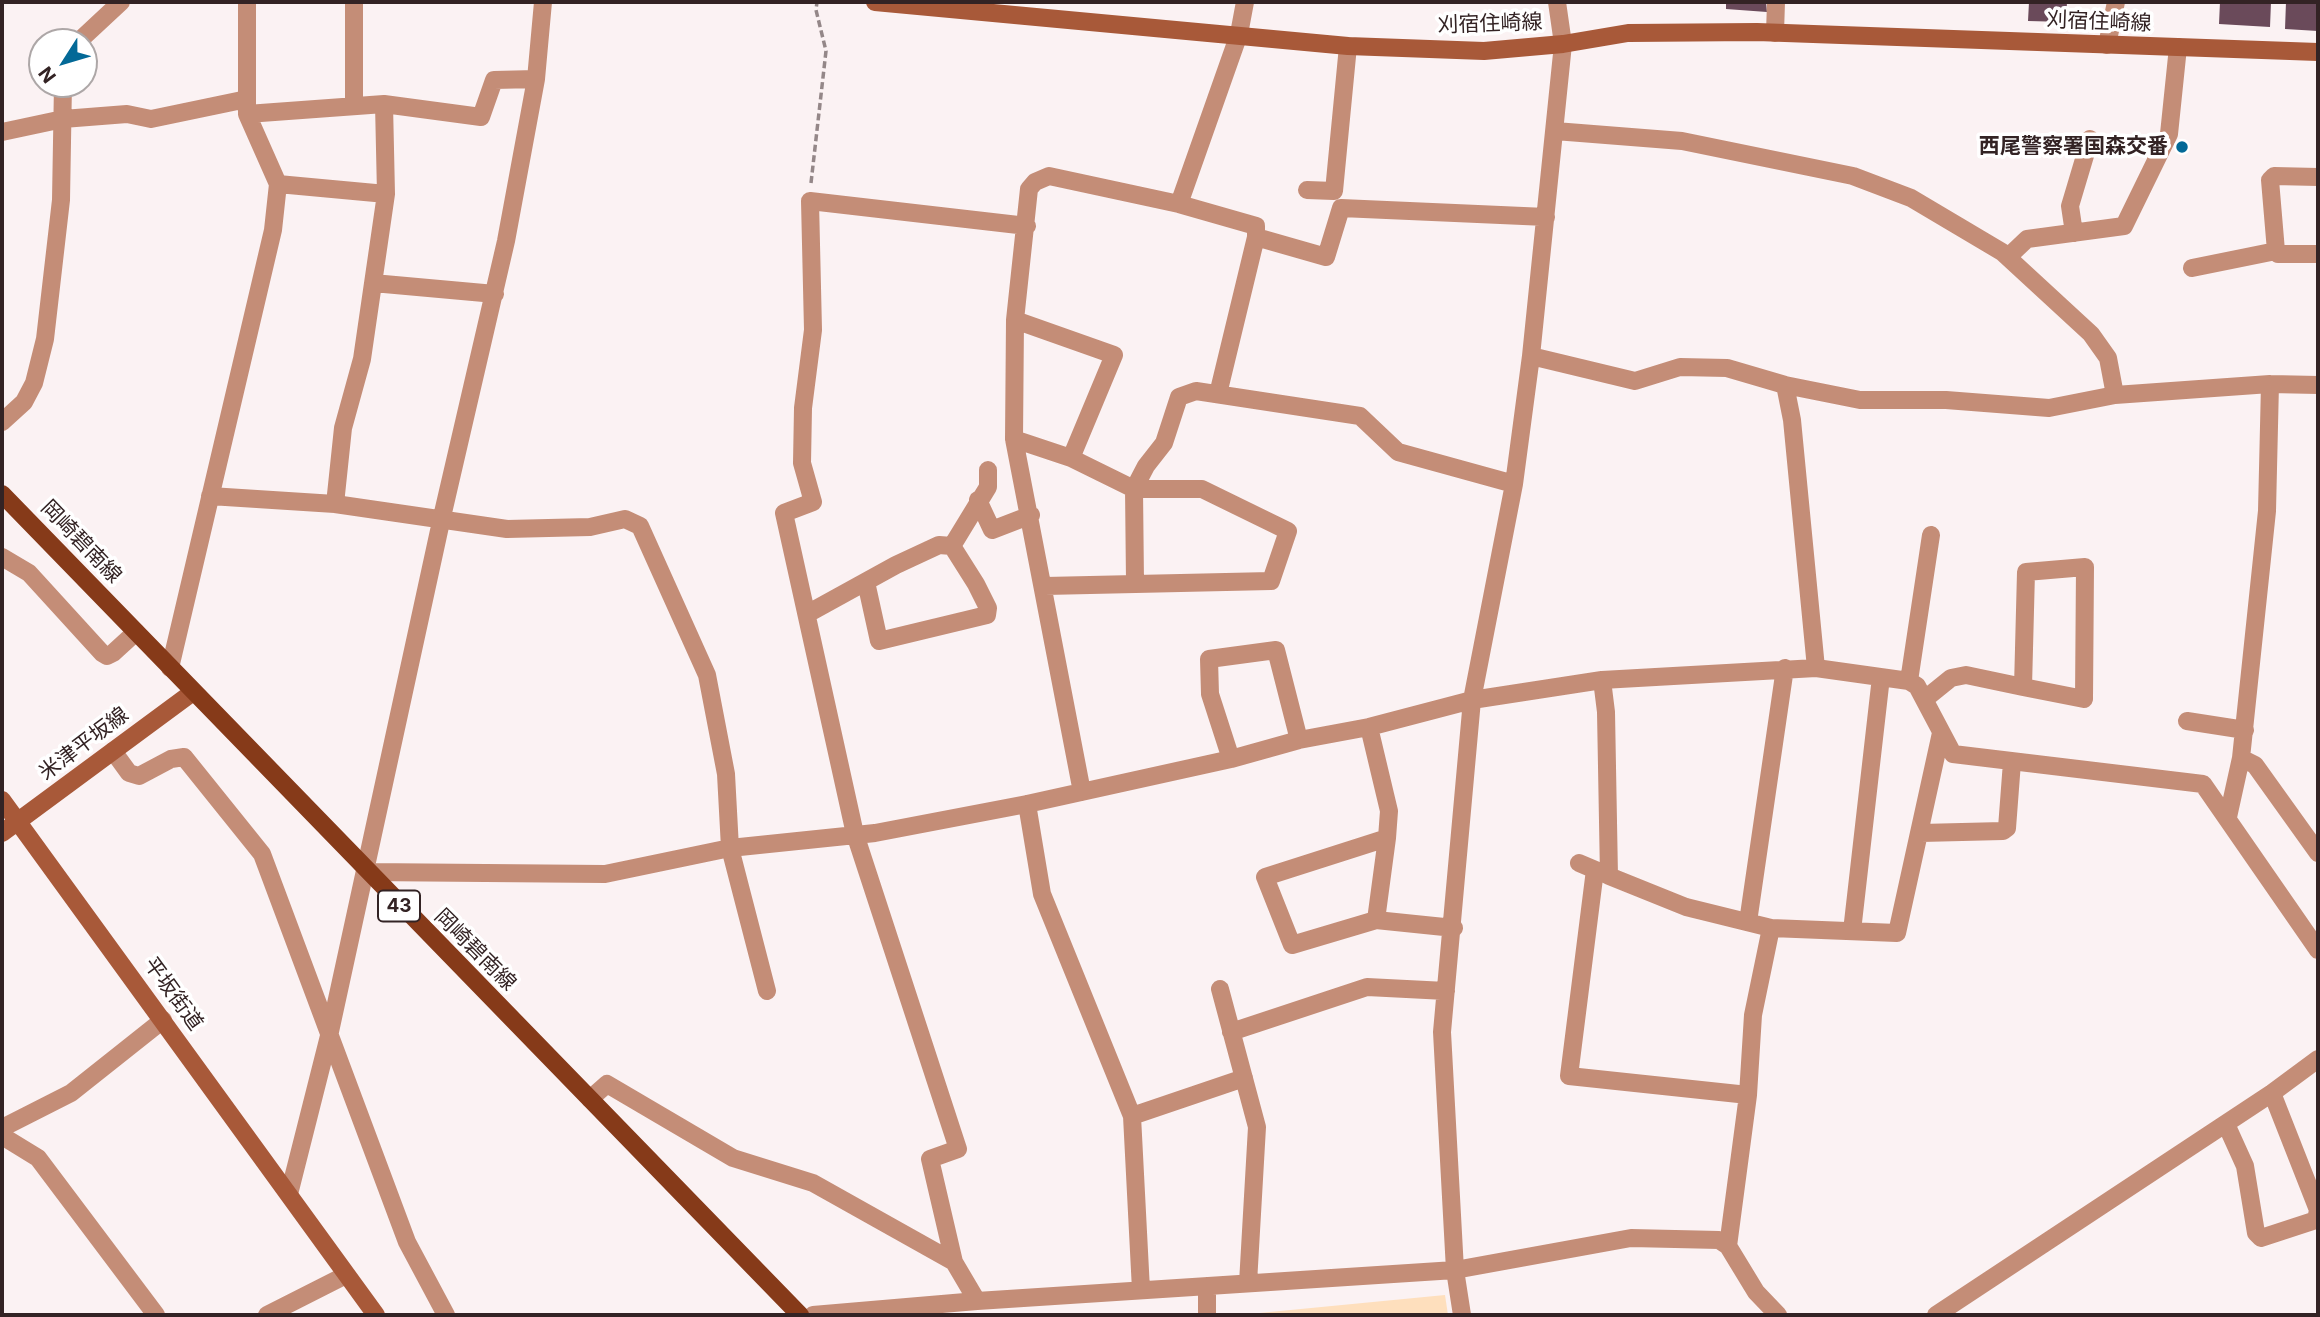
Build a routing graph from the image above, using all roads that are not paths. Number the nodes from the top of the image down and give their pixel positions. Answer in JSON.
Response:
{"nodes":[{"id":1,"x":121,"y":2,"type":"edge"},
{"id":2,"x":247,"y":2,"type":"edge"},
{"id":3,"x":354,"y":2,"type":"edge"},
{"id":4,"x":543,"y":2,"type":"edge"},
{"id":5,"x":875,"y":2,"type":"edge"},
{"id":6,"x":1245,"y":2,"type":"edge"},
{"id":7,"x":1557,"y":2,"type":"edge"},
{"id":8,"x":1776,"y":2,"type":"edge"},
{"id":9,"x":2116,"y":2,"type":"edge"},
{"id":10,"x":93,"y":28,"type":"edge"},
{"id":11,"x":1775,"y":33,"type":"junction"},
{"id":12,"x":1239,"y":34,"type":"junction"},
{"id":13,"x":1563,"y":44,"type":"junction"},
{"id":14,"x":1348,"y":46,"type":"junction"},
{"id":15,"x":2108,"y":46,"type":"junction"},
{"id":16,"x":2178,"y":47,"type":"junction"},
{"id":17,"x":2318,"y":52,"type":"edge"},
{"id":18,"x":536,"y":79,"type":"junction"},
{"id":19,"x":63,"y":98,"type":"edge"},
{"id":20,"x":384,"y":104,"type":"junction"},
{"id":21,"x":354,"y":106,"type":"junction"},
{"id":22,"x":247,"y":107,"type":"junction"},
{"id":23,"x":63,"y":119,"type":"junction"},
{"id":24,"x":1555,"y":131,"type":"junction"},
{"id":25,"x":2,"y":132,"type":"edge"},
{"id":26,"x":2090,"y":139,"type":"dead end"},
{"id":27,"x":2318,"y":177,"type":"edge"},
{"id":28,"x":278,"y":184,"type":"junction"},
{"id":29,"x":1307,"y":190,"type":"dead end"},
{"id":30,"x":386,"y":194,"type":"junction"},
{"id":31,"x":1179,"y":204,"type":"junction"},
{"id":32,"x":1546,"y":217,"type":"junction"},
{"id":33,"x":1027,"y":226,"type":"junction"},
{"id":34,"x":2074,"y":233,"type":"junction"},
{"id":35,"x":1256,"y":237,"type":"junction"},
{"id":36,"x":2276,"y":251,"type":"junction"},
{"id":37,"x":2318,"y":254,"type":"edge"},
{"id":38,"x":2008,"y":257,"type":"junction"},
{"id":39,"x":2192,"y":268,"type":"dead end"},
{"id":40,"x":373,"y":283,"type":"junction"},
{"id":41,"x":495,"y":294,"type":"junction"},
{"id":42,"x":1015,"y":320,"type":"junction"},
{"id":43,"x":1531,"y":356,"type":"junction"},
{"id":44,"x":2270,"y":384,"type":"junction"},
{"id":45,"x":1786,"y":385,"type":"junction"},
{"id":46,"x":2318,"y":385,"type":"edge"},
{"id":47,"x":1218,"y":394,"type":"junction"},
{"id":48,"x":2115,"y":395,"type":"junction"},
{"id":49,"x":2,"y":422,"type":"edge"},
{"id":50,"x":1014,"y":439,"type":"junction"},
{"id":51,"x":1071,"y":458,"type":"junction"},
{"id":52,"x":988,"y":470,"type":"dead end"},
{"id":53,"x":1514,"y":484,"type":"junction"},
{"id":54,"x":1134,"y":489,"type":"junction"},
{"id":55,"x":2,"y":494,"type":"edge"},
{"id":56,"x":210,"y":496,"type":"junction"},
{"id":57,"x":978,"y":500,"type":"junction"},
{"id":58,"x":335,"y":504,"type":"junction"},
{"id":59,"x":1031,"y":515,"type":"junction"},
{"id":60,"x":442,"y":517,"type":"junction"},
{"id":61,"x":1931,"y":535,"type":"dead end"},
{"id":62,"x":952,"y":546,"type":"junction"},
{"id":63,"x":2,"y":557,"type":"edge"},
{"id":64,"x":866,"y":582,"type":"junction"},
{"id":65,"x":1135,"y":582,"type":"junction"},
{"id":66,"x":1045,"y":586,"type":"junction"},
{"id":67,"x":807,"y":614,"type":"junction"},
{"id":68,"x":136,"y":632,"type":"junction"},
{"id":69,"x":170,"y":668,"type":"junction"},
{"id":70,"x":1785,"y":668,"type":"junction"},
{"id":71,"x":1816,"y":668,"type":"junction"},
{"id":72,"x":1881,"y":677,"type":"junction"},
{"id":73,"x":1602,"y":680,"type":"junction"},
{"id":74,"x":1909,"y":681,"type":"junction"},
{"id":75,"x":2023,"y":687,"type":"junction"},
{"id":76,"x":193,"y":692,"type":"junction"},
{"id":77,"x":1924,"y":699,"type":"junction"},
{"id":78,"x":1472,"y":700,"type":"junction"},
{"id":79,"x":2187,"y":721,"type":"dead end"},
{"id":80,"x":1369,"y":727,"type":"junction"},
{"id":81,"x":2245,"y":730,"type":"junction"},
{"id":82,"x":1941,"y":733,"type":"junction"},
{"id":83,"x":1299,"y":740,"type":"junction"},
{"id":84,"x":113,"y":751,"type":"junction"},
{"id":85,"x":2241,"y":758,"type":"junction"},
{"id":86,"x":1231,"y":759,"type":"junction"},
{"id":87,"x":2012,"y":762,"type":"junction"},
{"id":88,"x":1082,"y":792,"type":"junction"},
{"id":89,"x":2,"y":801,"type":"edge"},
{"id":90,"x":1027,"y":804,"type":"junction"},
{"id":91,"x":2228,"y":817,"type":"junction"},
{"id":92,"x":20,"y":821,"type":"junction"},
{"id":93,"x":2,"y":833,"type":"edge"},
{"id":94,"x":1921,"y":833,"type":"junction"},
{"id":95,"x":855,"y":834,"type":"junction"},
{"id":96,"x":1387,"y":838,"type":"junction"},
{"id":97,"x":730,"y":848,"type":"junction"},
{"id":98,"x":2318,"y":853,"type":"edge"},
{"id":99,"x":1594,"y":869,"type":"junction"},
{"id":100,"x":366,"y":872,"type":"junction"},
{"id":101,"x":1376,"y":920,"type":"junction"},
{"id":102,"x":1748,"y":922,"type":"junction"},
{"id":103,"x":1454,"y":928,"type":"junction"},
{"id":104,"x":1771,"y":928,"type":"junction"},
{"id":105,"x":1852,"y":931,"type":"junction"},
{"id":106,"x":2318,"y":950,"type":"edge"},
{"id":107,"x":1220,"y":989,"type":"dead end"},
{"id":108,"x":767,"y":991,"type":"dead end"},
{"id":109,"x":1446,"y":991,"type":"junction"},
{"id":110,"x":163,"y":1020,"type":"junction"},
{"id":111,"x":1231,"y":1032,"type":"junction"},
{"id":112,"x":329,"y":1035,"type":"junction"},
{"id":113,"x":2318,"y":1059,"type":"edge"},
{"id":114,"x":1244,"y":1078,"type":"junction"},
{"id":115,"x":2272,"y":1093,"type":"junction"},
{"id":116,"x":1748,"y":1095,"type":"junction"},
{"id":117,"x":590,"y":1099,"type":"junction"},
{"id":118,"x":1132,"y":1116,"type":"junction"},
{"id":119,"x":2226,"y":1124,"type":"junction"},
{"id":120,"x":2,"y":1128,"type":"edge"},
{"id":121,"x":2,"y":1136,"type":"edge"},
{"id":122,"x":289,"y":1194,"type":"junction"},
{"id":123,"x":1728,"y":1246,"type":"junction"},
{"id":124,"x":954,"y":1262,"type":"junction"},
{"id":125,"x":1455,"y":1270,"type":"junction"},
{"id":126,"x":346,"y":1275,"type":"junction"},
{"id":127,"x":1248,"y":1283,"type":"junction"},
{"id":128,"x":1207,"y":1286,"type":"junction"},
{"id":129,"x":1141,"y":1290,"type":"junction"},
{"id":130,"x":977,"y":1301,"type":"junction"},
{"id":131,"x":156,"y":1315,"type":"edge"},
{"id":132,"x":267,"y":1315,"type":"edge"},
{"id":133,"x":376,"y":1315,"type":"edge"},
{"id":134,"x":446,"y":1315,"type":"edge"},
{"id":135,"x":800,"y":1315,"type":"edge"},
{"id":136,"x":813,"y":1315,"type":"edge"},
{"id":137,"x":1207,"y":1315,"type":"edge"},
{"id":138,"x":1462,"y":1315,"type":"edge"},
{"id":139,"x":1778,"y":1315,"type":"edge"},
{"id":140,"x":1936,"y":1315,"type":"edge"}],
"edges":[{"from":1,"to":10,"type":"street"},
{"from":2,"to":22,"type":"street"},
{"from":3,"to":21,"type":"street"},
{"from":4,"to":18,"type":"street"},
{"from":5,"to":12,"type":"main road","name":"刈宿住崎線"},
{"from":6,"to":12,"type":"street"},
{"from":7,"to":13,"type":"street"},
{"from":8,"to":11,"type":"street"},
{"from":9,"to":15,"type":"street"},
{"from":11,"to":13,"type":"main road","name":"刈宿住崎線"},
{"from":11,"to":15,"type":"main road","name":"刈宿住崎線"},
{"from":12,"to":14,"type":"main road","name":"刈宿住崎線"},
{"from":12,"to":31,"type":"street"},
{"from":13,"to":14,"type":"main road","name":"刈宿住崎線"},
{"from":13,"to":24,"type":"street"},
{"from":14,"to":29,"type":"street"},
{"from":15,"to":16,"type":"main road","name":"刈宿住崎線"},
{"from":16,"to":17,"type":"main road","name":"刈宿住崎線"},
{"from":16,"to":34,"type":"street"},
{"from":18,"to":20,"type":"street"},
{"from":18,"to":41,"type":"street"},
{"from":19,"to":23,"type":"street"},
{"from":20,"to":21,"type":"street"},
{"from":20,"to":30,"type":"street"},
{"from":21,"to":22,"type":"street"},
{"from":22,"to":23,"type":"street"},
{"from":22,"to":28,"type":"street"},
{"from":23,"to":25,"type":"street"},
{"from":23,"to":49,"type":"street"},
{"from":24,"to":32,"type":"street"},
{"from":24,"to":38,"type":"street"},
{"from":26,"to":34,"type":"street"},
{"from":27,"to":36,"type":"street"},
{"from":28,"to":30,"type":"street"},
{"from":28,"to":56,"type":"street"},
{"from":30,"to":40,"type":"street"},
{"from":31,"to":33,"type":"street"},
{"from":31,"to":35,"type":"street"},
{"from":32,"to":35,"type":"street"},
{"from":32,"to":43,"type":"street"},
{"from":33,"to":42,"type":"street"},
{"from":33,"to":67,"type":"street"},
{"from":34,"to":38,"type":"street"},
{"from":35,"to":47,"type":"street"},
{"from":36,"to":37,"type":"street"},
{"from":36,"to":39,"type":"street"},
{"from":38,"to":48,"type":"street"},
{"from":40,"to":41,"type":"street"},
{"from":40,"to":58,"type":"street"},
{"from":41,"to":60,"type":"street"},
{"from":42,"to":50,"type":"street"},
{"from":42,"to":51,"type":"street"},
{"from":43,"to":45,"type":"street"},
{"from":43,"to":53,"type":"street"},
{"from":44,"to":46,"type":"street"},
{"from":44,"to":48,"type":"street"},
{"from":44,"to":81,"type":"street"},
{"from":45,"to":48,"type":"street"},
{"from":45,"to":71,"type":"street"},
{"from":47,"to":53,"type":"street"},
{"from":47,"to":54,"type":"street"},
{"from":50,"to":51,"type":"street"},
{"from":50,"to":59,"type":"street"},
{"from":51,"to":54,"type":"street"},
{"from":52,"to":57,"type":"street"},
{"from":53,"to":78,"type":"street"},
{"from":54,"to":65,"type":"street"},
{"from":54,"to":65,"type":"street"},
{"from":55,"to":68,"type":"main road","name":"岡崎碧南線","number":"43"},
{"from":56,"to":58,"type":"street"},
{"from":56,"to":69,"type":"street"},
{"from":57,"to":59,"type":"street"},
{"from":57,"to":62,"type":"street"},
{"from":58,"to":60,"type":"street"},
{"from":59,"to":66,"type":"street"},
{"from":60,"to":97,"type":"street"},
{"from":60,"to":100,"type":"street"},
{"from":61,"to":74,"type":"street"},
{"from":62,"to":64,"type":"street"},
{"from":62,"to":64,"type":"street"},
{"from":63,"to":68,"type":"street"},
{"from":64,"to":67,"type":"street"},
{"from":65,"to":66,"type":"street"},
{"from":66,"to":88,"type":"street"},
{"from":67,"to":95,"type":"street"},
{"from":68,"to":69,"type":"main road","name":"岡崎碧南線","number":"43"},
{"from":69,"to":76,"type":"main road","name":"岡崎碧南線","number":"43"},
{"from":70,"to":71,"type":"street"},
{"from":70,"to":73,"type":"street"},
{"from":70,"to":102,"type":"street"},
{"from":71,"to":72,"type":"street"},
{"from":72,"to":74,"type":"street"},
{"from":72,"to":105,"type":"street"},
{"from":73,"to":78,"type":"street"},
{"from":73,"to":99,"type":"street"},
{"from":74,"to":77,"type":"street"},
{"from":75,"to":75,"type":"street"},
{"from":75,"to":77,"type":"street"},
{"from":76,"to":84,"type":"main road","name":"米津平坂線"},
{"from":76,"to":100,"type":"main road","name":"岡崎碧南線","number":"43"},
{"from":77,"to":82,"type":"street"},
{"from":78,"to":80,"type":"street"},
{"from":78,"to":103,"type":"street"},
{"from":79,"to":81,"type":"street"},
{"from":80,"to":83,"type":"street"},
{"from":80,"to":96,"type":"street"},
{"from":81,"to":85,"type":"street"},
{"from":82,"to":87,"type":"street"},
{"from":82,"to":94,"type":"street"},
{"from":83,"to":86,"type":"street"},
{"from":83,"to":86,"type":"street"},
{"from":84,"to":92,"type":"main road","name":"米津平坂線"},
{"from":84,"to":112,"type":"street"},
{"from":85,"to":91,"type":"street"},
{"from":85,"to":98,"type":"street"},
{"from":86,"to":88,"type":"street"},
{"from":87,"to":91,"type":"street"},
{"from":87,"to":94,"type":"street"},
{"from":88,"to":90,"type":"street"},
{"from":89,"to":92,"type":"main road","name":"平坂街道"},
{"from":90,"to":95,"type":"street"},
{"from":90,"to":118,"type":"street"},
{"from":91,"to":106,"type":"street"},
{"from":92,"to":93,"type":"main road","name":"米津平坂線"},
{"from":92,"to":110,"type":"main road","name":"平坂街道"},
{"from":94,"to":105,"type":"street"},
{"from":95,"to":97,"type":"street"},
{"from":95,"to":124,"type":"street"},
{"from":96,"to":101,"type":"street"},
{"from":96,"to":101,"type":"street"},
{"from":97,"to":100,"type":"street"},
{"from":97,"to":108,"type":"street"},
{"from":99,"to":102,"type":"street"},
{"from":99,"to":116,"type":"street"},
{"from":100,"to":112,"type":"street"},
{"from":100,"to":117,"type":"main road","name":"岡崎碧南線","number":"43"},
{"from":101,"to":103,"type":"street"},
{"from":102,"to":104,"type":"street"},
{"from":103,"to":109,"type":"street"},
{"from":104,"to":105,"type":"street"},
{"from":104,"to":116,"type":"street"},
{"from":107,"to":111,"type":"street"},
{"from":109,"to":111,"type":"street"},
{"from":109,"to":125,"type":"street"},
{"from":110,"to":120,"type":"street"},
{"from":110,"to":122,"type":"main road","name":"平坂街道"},
{"from":111,"to":114,"type":"street"},
{"from":112,"to":122,"type":"street"},
{"from":112,"to":134,"type":"street"},
{"from":113,"to":115,"type":"street"},
{"from":114,"to":118,"type":"street"},
{"from":114,"to":127,"type":"street"},
{"from":115,"to":119,"type":"street"},
{"from":115,"to":119,"type":"street"},
{"from":116,"to":123,"type":"street"},
{"from":117,"to":124,"type":"street"},
{"from":117,"to":135,"type":"main road","name":"岡崎碧南線","number":"43"},
{"from":118,"to":129,"type":"street"},
{"from":119,"to":140,"type":"street"},
{"from":121,"to":131,"type":"street"},
{"from":122,"to":126,"type":"main road","name":"平坂街道"},
{"from":123,"to":125,"type":"street"},
{"from":123,"to":139,"type":"street"},
{"from":124,"to":130,"type":"street"},
{"from":125,"to":127,"type":"street"},
{"from":125,"to":138,"type":"street"},
{"from":126,"to":132,"type":"street"},
{"from":126,"to":133,"type":"main road"},
{"from":127,"to":128,"type":"street"},
{"from":128,"to":129,"type":"street"},
{"from":128,"to":137,"type":"street"},
{"from":129,"to":130,"type":"street"},
{"from":130,"to":136,"type":"street"}]}
